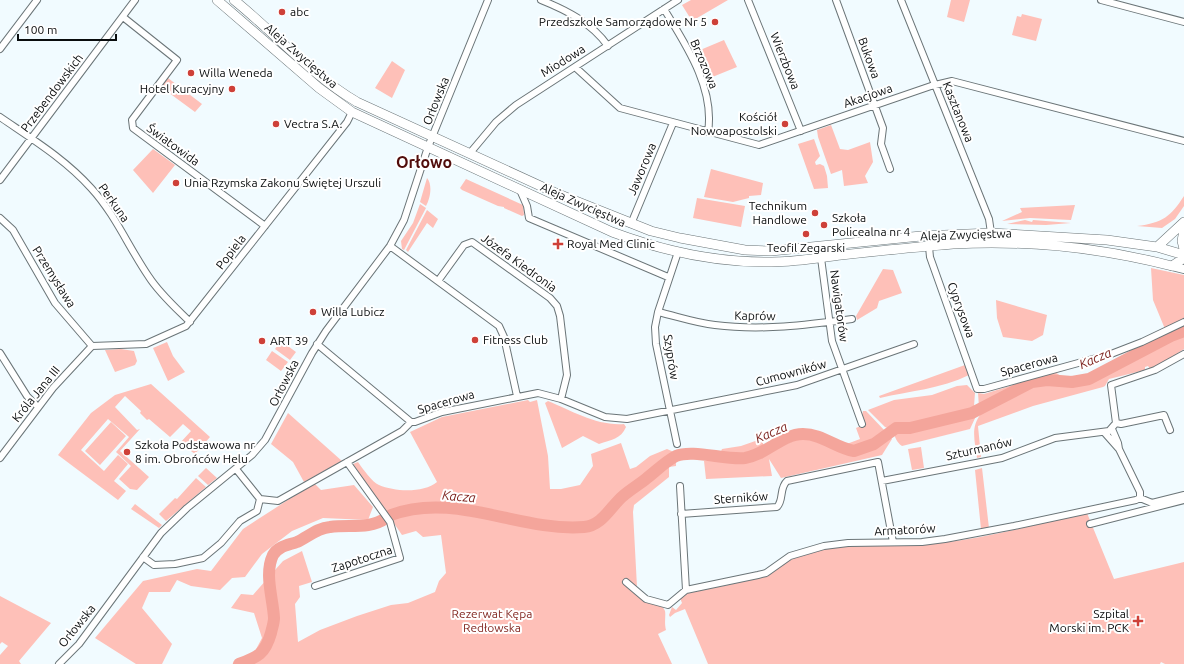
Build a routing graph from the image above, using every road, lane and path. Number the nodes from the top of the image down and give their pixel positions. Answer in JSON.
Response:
{"nodes":[{"id":1,"x":37,"y":0,"type":"edge"},
{"id":2,"x":135,"y":0,"type":"edge"},
{"id":3,"x":217,"y":0,"type":"edge"},
{"id":4,"x":234,"y":0,"type":"edge"},
{"id":5,"x":488,"y":0,"type":"edge"},
{"id":6,"x":541,"y":0,"type":"edge"},
{"id":7,"x":678,"y":0,"type":"edge"},
{"id":8,"x":748,"y":0,"type":"edge"},
{"id":9,"x":836,"y":0,"type":"edge"},
{"id":10,"x":900,"y":0,"type":"edge"},
{"id":11,"x":1101,"y":0,"type":"edge"},
{"id":12,"x":664,"y":9,"type":"junction"},
{"id":13,"x":123,"y":17,"type":"junction"},
{"id":14,"x":1184,"y":22,"type":"edge"},
{"id":15,"x":608,"y":46,"type":"junction"},
{"id":16,"x":0,"y":49,"type":"edge"},
{"id":17,"x":575,"y":67,"type":"junction"},
{"id":18,"x":935,"y":85,"type":"junction"},
{"id":19,"x":874,"y":105,"type":"junction"},
{"id":20,"x":352,"y":112,"type":"junction"},
{"id":21,"x":0,"y":117,"type":"edge"},
{"id":22,"x":673,"y":123,"type":"junction"},
{"id":23,"x":801,"y":131,"type":"junction"},
{"id":24,"x":708,"y":132,"type":"junction"},
{"id":25,"x":433,"y":136,"type":"junction"},
{"id":26,"x":32,"y":138,"type":"junction"},
{"id":27,"x":1184,"y":141,"type":"edge"},
{"id":28,"x":428,"y":147,"type":"junction"},
{"id":29,"x":470,"y":153,"type":"junction"},
{"id":30,"x":890,"y":169,"type":"dead end"},
{"id":31,"x":0,"y":180,"type":"edge"},
{"id":32,"x":520,"y":190,"type":"junction"},
{"id":33,"x":0,"y":218,"type":"edge"},
{"id":34,"x":1184,"y":222,"type":"edge"},
{"id":35,"x":631,"y":224,"type":"junction"},
{"id":36,"x":265,"y":226,"type":"junction"},
{"id":37,"x":1184,"y":230,"type":"edge"},
{"id":38,"x":991,"y":233,"type":"junction"},
{"id":39,"x":390,"y":246,"type":"junction"},
{"id":40,"x":929,"y":247,"type":"junction"},
{"id":41,"x":1157,"y":247,"type":"junction"},
{"id":42,"x":1184,"y":249,"type":"edge"},
{"id":43,"x":678,"y":252,"type":"junction"},
{"id":44,"x":1184,"y":255,"type":"edge"},
{"id":45,"x":821,"y":258,"type":"junction"},
{"id":46,"x":1184,"y":258,"type":"edge"},
{"id":47,"x":1172,"y":266,"type":"junction"},
{"id":48,"x":1184,"y":269,"type":"edge"},
{"id":49,"x":668,"y":278,"type":"junction"},
{"id":50,"x":438,"y":281,"type":"junction"},
{"id":51,"x":658,"y":312,"type":"junction"},
{"id":52,"x":852,"y":319,"type":"dead end"},
{"id":53,"x":190,"y":322,"type":"junction"},
{"id":54,"x":829,"y":322,"type":"junction"},
{"id":55,"x":1184,"y":322,"type":"edge"},
{"id":56,"x":317,"y":344,"type":"junction"},
{"id":57,"x":914,"y":344,"type":"dead end"},
{"id":58,"x":92,"y":346,"type":"junction"},
{"id":59,"x":0,"y":353,"type":"edge"},
{"id":60,"x":1184,"y":354,"type":"edge"},
{"id":61,"x":842,"y":370,"type":"junction"},
{"id":62,"x":974,"y":380,"type":"joint"},
{"id":63,"x":517,"y":396,"type":"junction"},
{"id":64,"x":561,"y":399,"type":"junction"},
{"id":65,"x":38,"y":407,"type":"junction"},
{"id":66,"x":670,"y":411,"type":"junction"},
{"id":67,"x":411,"y":422,"type":"junction"},
{"id":68,"x":1116,"y":423,"type":"junction"},
{"id":69,"x":862,"y":424,"type":"dead end"},
{"id":70,"x":1112,"y":429,"type":"junction"},
{"id":71,"x":1170,"y":430,"type":"dead end"},
{"id":72,"x":1104,"y":432,"type":"junction"},
{"id":73,"x":677,"y":444,"type":"dead end"},
{"id":74,"x":1119,"y":449,"type":"junction"},
{"id":75,"x":0,"y":458,"type":"edge"},
{"id":76,"x":347,"y":462,"type":"junction"},
{"id":77,"x":236,"y":469,"type":"junction"},
{"id":78,"x":882,"y":481,"type":"junction"},
{"id":79,"x":680,"y":486,"type":"dead end"},
{"id":80,"x":1184,"y":495,"type":"edge"},
{"id":81,"x":1140,"y":498,"type":"junction"},
{"id":82,"x":260,"y":499,"type":"junction"},
{"id":83,"x":1184,"y":500,"type":"edge"},
{"id":84,"x":1130,"y":502,"type":"junction"},
{"id":85,"x":1134,"y":513,"type":"junction"},
{"id":86,"x":681,"y":514,"type":"junction"},
{"id":87,"x":1090,"y":524,"type":"dead end"},
{"id":88,"x":893,"y":542,"type":"junction"},
{"id":89,"x":143,"y":557,"type":"junction"},
{"id":90,"x":626,"y":582,"type":"dead end"},
{"id":91,"x":315,"y":586,"type":"dead end"},
{"id":92,"x":686,"y":590,"type":"junction"},
{"id":93,"x":59,"y":664,"type":"edge"}],
"edges":[{"from":1,"to":16,"type":"street"},
{"from":2,"to":13,"type":"street","name":"Przebendowskich"},
{"from":3,"to":20,"type":"main road","name":"Aleja Zwycięstwa"},
{"from":4,"to":25,"type":"main road","name":"Aleja Zwycięstwa"},
{"from":5,"to":25,"type":"street","name":"Orłowska"},
{"from":6,"to":15,"type":"street"},
{"from":7,"to":12,"type":"street","name":"Miodowa"},
{"from":8,"to":23,"type":"street","name":"Wierzbowa"},
{"from":9,"to":19,"type":"street","name":"Bukowa"},
{"from":10,"to":18,"type":"street","name":"Kasztanowa"},
{"from":11,"to":14,"type":"street"},
{"from":12,"to":15,"type":"street","name":"Miodowa"},
{"from":12,"to":24,"type":"street","name":"Brzozowa"},
{"from":13,"to":26,"type":"street","name":"Przebendowskich"},
{"from":13,"to":36,"type":"street","name":"Światowida"},
{"from":15,"to":17,"type":"street","name":"Miodowa"},
{"from":17,"to":22,"type":"street","name":"Akacjowa"},
{"from":17,"to":29,"type":"street","name":"Miodowa"},
{"from":18,"to":19,"type":"street","name":"Akacjowa"},
{"from":18,"to":27,"type":"street","name":"Akacjowa"},
{"from":18,"to":38,"type":"street","name":"Kasztanowa"},
{"from":19,"to":23,"type":"street","name":"Akacjowa"},
{"from":19,"to":30,"type":"street","name":"Bukowa"},
{"from":20,"to":28,"type":"main road","name":"Aleja Zwycięstwa"},
{"from":20,"to":36,"type":"street","name":"Popiela"},
{"from":21,"to":26,"type":"street","name":"Perkuna"},
{"from":22,"to":24,"type":"street","name":"Akacjowa"},
{"from":22,"to":35,"type":"street","name":"Jaworowa"},
{"from":23,"to":24,"type":"street","name":"Akacjowa"},
{"from":25,"to":28,"type":"street","name":"Orłowska"},
{"from":25,"to":29,"type":"main road","name":"Aleja Zwycięstwa"},
{"from":26,"to":31,"type":"street","name":"Przebendowskich"},
{"from":26,"to":53,"type":"street","name":"Perkuna"},
{"from":28,"to":32,"type":"main road","name":"Aleja Zwycięstwa"},
{"from":28,"to":39,"type":"street","name":"Orłowska"},
{"from":29,"to":35,"type":"main road","name":"Aleja Zwycięstwa"},
{"from":32,"to":43,"type":"main road","name":"Aleja Zwycięstwa"},
{"from":32,"to":49,"type":"street"},
{"from":33,"to":58,"type":"street","name":"Przemysława"},
{"from":34,"to":41,"type":"main road"},
{"from":35,"to":38,"type":"main road","name":"Aleja Zwycięstwa"},
{"from":36,"to":53,"type":"street","name":"Popiela"},
{"from":37,"to":42,"type":"main road"},
{"from":38,"to":41,"type":"main road","name":"Aleja Zwycięstwa"},
{"from":39,"to":50,"type":"street"},
{"from":39,"to":56,"type":"street","name":"Orłowska"},
{"from":40,"to":45,"type":"main road","name":"Aleja Zwycięstwa"},
{"from":40,"to":47,"type":"main road","name":"Aleja Zwycięstwa"},
{"from":40,"to":62,"type":"street","name":"Cyprysowa"},
{"from":41,"to":44,"type":"main road","name":"Aleja Zwycięstwa"},
{"from":43,"to":45,"type":"main road","name":"Aleja Zwycięstwa"},
{"from":43,"to":49,"type":"street","name":"Szyprów"},
{"from":45,"to":54,"type":"street","name":"Nawigatorów"},
{"from":46,"to":47,"type":"main road"},
{"from":47,"to":48,"type":"main road","name":"Aleja Zwycięstwa"},
{"from":49,"to":51,"type":"street","name":"Szyprów"},
{"from":50,"to":63,"type":"street"},
{"from":50,"to":64,"type":"street","name":"Józefa Kiedronia"},
{"from":51,"to":54,"type":"street","name":"Kaprów"},
{"from":51,"to":66,"type":"street","name":"Szyprów"},
{"from":52,"to":54,"type":"street","name":"Kaprów"},
{"from":53,"to":58,"type":"street","name":"Popiela"},
{"from":54,"to":61,"type":"street","name":"Nawigatorów"},
{"from":55,"to":62,"type":"street","name":"Spacerowa"},
{"from":56,"to":67,"type":"street"},
{"from":56,"to":77,"type":"street","name":"Orłowska"},
{"from":57,"to":61,"type":"street","name":"Cumowników"},
{"from":58,"to":65,"type":"street","name":"Króla Jana III"},
{"from":59,"to":65,"type":"street"},
{"from":60,"to":68,"type":"street"},
{"from":61,"to":66,"type":"street","name":"Cumowników"},
{"from":61,"to":69,"type":"street","name":"Nawigatorów"},
{"from":63,"to":64,"type":"street","name":"Spacerowa"},
{"from":63,"to":67,"type":"street","name":"Spacerowa"},
{"from":64,"to":66,"type":"street","name":"Spacerowa"},
{"from":65,"to":75,"type":"street","name":"Króla Jana III"},
{"from":66,"to":73,"type":"street","name":"Szyprów"},
{"from":67,"to":76,"type":"street","name":"Spacerowa"},
{"from":68,"to":70,"type":"street"},
{"from":68,"to":71,"type":"street"},
{"from":70,"to":72,"type":"street","name":"Szturmanów"},
{"from":70,"to":74,"type":"street"},
{"from":72,"to":74,"type":"street"},
{"from":72,"to":78,"type":"street","name":"Szturmanów"},
{"from":74,"to":81,"type":"street"},
{"from":76,"to":82,"type":"street","name":"Spacerowa"},
{"from":76,"to":91,"type":"street","name":"Zapotoczna"},
{"from":77,"to":82,"type":"street"},
{"from":77,"to":89,"type":"street","name":"Orłowska"},
{"from":78,"to":86,"type":"street","name":"Sterników"},
{"from":78,"to":88,"type":"street"},
{"from":79,"to":86,"type":"street"},
{"from":80,"to":81,"type":"street"},
{"from":81,"to":84,"type":"street","name":"Armatorów"},
{"from":82,"to":89,"type":"street"},
{"from":83,"to":85,"type":"street"},
{"from":84,"to":85,"type":"street"},
{"from":84,"to":88,"type":"street","name":"Armatorów"},
{"from":85,"to":87,"type":"street"},
{"from":86,"to":92,"type":"street"},
{"from":88,"to":92,"type":"street","name":"Armatorów"},
{"from":89,"to":93,"type":"street","name":"Orłowska"},
{"from":90,"to":92,"type":"street"}]}
